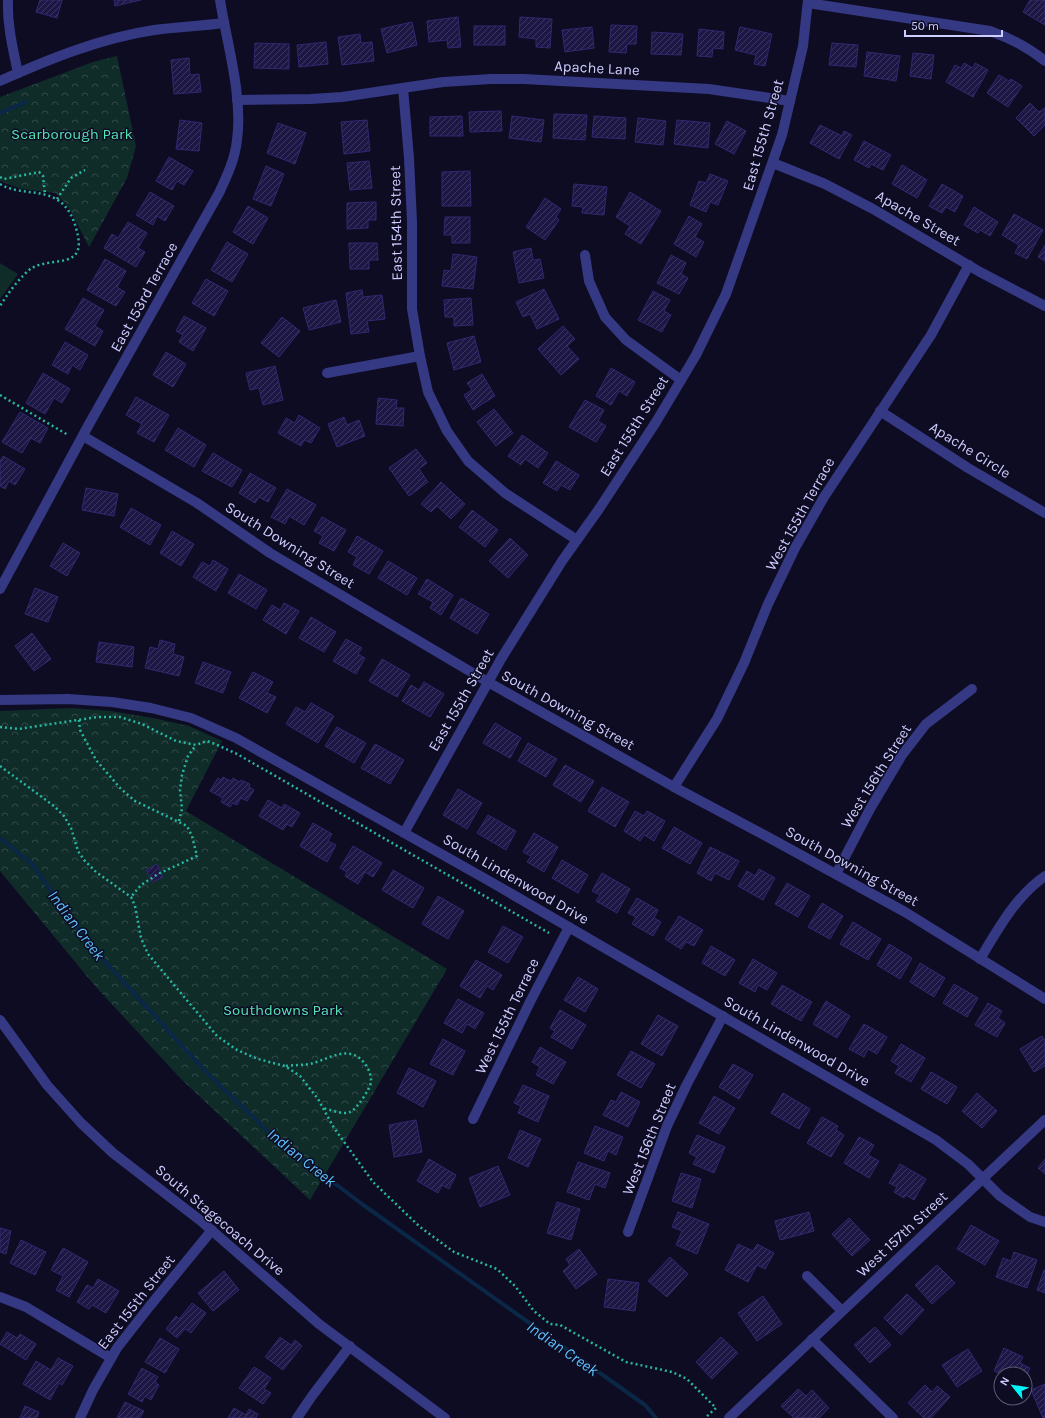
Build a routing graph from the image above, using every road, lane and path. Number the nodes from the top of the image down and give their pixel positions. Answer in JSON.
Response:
{"nodes":[{"id":1,"x":8,"y":0,"type":"edge"},
{"id":2,"x":220,"y":0,"type":"edge"},
{"id":3,"x":808,"y":2,"type":"edge"},
{"id":4,"x":224,"y":24,"type":"junction"},
{"id":5,"x":1045,"y":61,"type":"edge"},
{"id":6,"x":18,"y":73,"type":"junction"},
{"id":7,"x":0,"y":81,"type":"edge"},
{"id":8,"x":403,"y":88,"type":"junction"},
{"id":9,"x":237,"y":100,"type":"junction"},
{"id":10,"x":790,"y":101,"type":"junction"},
{"id":11,"x":773,"y":163,"type":"junction"},
{"id":12,"x":86,"y":170,"type":"dead end"},
{"id":13,"x":0,"y":177,"type":"edge"},
{"id":14,"x":4,"y":179,"type":"junction"},
{"id":15,"x":1,"y":185,"type":"edge"},
{"id":16,"x":45,"y":194,"type":"junction"},
{"id":17,"x":57,"y":199,"type":"junction"},
{"id":18,"x":585,"y":255,"type":"dead end"},
{"id":19,"x":969,"y":265,"type":"junction"},
{"id":20,"x":0,"y":306,"type":"edge"},
{"id":21,"x":1045,"y":306,"type":"edge"},
{"id":22,"x":420,"y":356,"type":"junction"},
{"id":23,"x":327,"y":373,"type":"dead end"},
{"id":24,"x":681,"y":380,"type":"junction"},
{"id":25,"x":0,"y":395,"type":"edge"},
{"id":26,"x":880,"y":411,"type":"junction"},
{"id":27,"x":68,"y":435,"type":"dead end"},
{"id":28,"x":83,"y":436,"type":"junction"},
{"id":29,"x":1045,"y":513,"type":"edge"},
{"id":30,"x":577,"y":540,"type":"junction"},
{"id":31,"x":0,"y":589,"type":"edge"},
{"id":32,"x":488,"y":682,"type":"junction"},
{"id":33,"x":972,"y":689,"type":"dead end"},
{"id":34,"x":0,"y":700,"type":"edge"},
{"id":35,"x":79,"y":720,"type":"junction"},
{"id":36,"x":0,"y":728,"type":"edge"},
{"id":37,"x":196,"y":745,"type":"junction"},
{"id":38,"x":0,"y":766,"type":"edge"},
{"id":39,"x":674,"y":787,"type":"junction"},
{"id":40,"x":179,"y":822,"type":"junction"},
{"id":41,"x":404,"y":833,"type":"junction"},
{"id":42,"x":836,"y":874,"type":"junction"},
{"id":43,"x":1045,"y":876,"type":"edge"},
{"id":44,"x":131,"y":897,"type":"junction"},
{"id":45,"x":569,"y":927,"type":"junction"},
{"id":46,"x":549,"y":933,"type":"dead end"},
{"id":47,"x":980,"y":958,"type":"junction"},
{"id":48,"x":1045,"y":999,"type":"edge"},
{"id":49,"x":723,"y":1016,"type":"junction"},
{"id":50,"x":0,"y":1020,"type":"edge"},
{"id":51,"x":285,"y":1066,"type":"junction"},
{"id":52,"x":323,"y":1108,"type":"junction"},
{"id":53,"x":473,"y":1119,"type":"dead end"},
{"id":54,"x":1045,"y":1120,"type":"edge"},
{"id":55,"x":983,"y":1178,"type":"junction"},
{"id":56,"x":1045,"y":1222,"type":"edge"},
{"id":57,"x":212,"y":1230,"type":"junction"},
{"id":58,"x":628,"y":1232,"type":"dead end"},
{"id":59,"x":807,"y":1276,"type":"dead end"},
{"id":60,"x":0,"y":1298,"type":"edge"},
{"id":61,"x":842,"y":1312,"type":"junction"},
{"id":62,"x":812,"y":1339,"type":"junction"},
{"id":63,"x":350,"y":1346,"type":"junction"},
{"id":64,"x":111,"y":1358,"type":"junction"},
{"id":65,"x":80,"y":1418,"type":"edge"},
{"id":66,"x":297,"y":1418,"type":"edge"},
{"id":67,"x":445,"y":1418,"type":"edge"},
{"id":68,"x":706,"y":1418,"type":"edge"},
{"id":69,"x":728,"y":1418,"type":"edge"},
{"id":70,"x":893,"y":1418,"type":"edge"}],
"edges":[{"from":1,"to":6,"type":"street"},
{"from":2,"to":4,"type":"street","name":"East 153rd Terrace"},
{"from":3,"to":5,"type":"street"},
{"from":3,"to":10,"type":"street","name":"East 155th Street"},
{"from":4,"to":6,"type":"street"},
{"from":4,"to":9,"type":"street","name":"East 153rd Terrace"},
{"from":6,"to":7,"type":"street"},
{"from":8,"to":9,"type":"street","name":"Apache Lane"},
{"from":8,"to":10,"type":"street","name":"Apache Lane"},
{"from":8,"to":22,"type":"street","name":"East 154th Street"},
{"from":9,"to":28,"type":"street","name":"East 153rd Terrace"},
{"from":10,"to":11,"type":"street","name":"East 155th Street"},
{"from":11,"to":19,"type":"street","name":"Apache Street"},
{"from":11,"to":24,"type":"street","name":"East 155th Street"},
{"from":12,"to":17,"type":"path"},
{"from":13,"to":14,"type":"path"},
{"from":14,"to":15,"type":"path"},
{"from":14,"to":16,"type":"path"},
{"from":15,"to":16,"type":"path"},
{"from":16,"to":17,"type":"path"},
{"from":17,"to":20,"type":"path"},
{"from":18,"to":24,"type":"street"},
{"from":19,"to":21,"type":"street","name":"Apache Street"},
{"from":19,"to":26,"type":"street","name":"West 155th Terrace"},
{"from":22,"to":23,"type":"street"},
{"from":22,"to":30,"type":"street","name":"East 154th Street"},
{"from":24,"to":30,"type":"street","name":"East 155th Street"},
{"from":25,"to":27,"type":"path"},
{"from":26,"to":29,"type":"street","name":"Apache Circle"},
{"from":26,"to":39,"type":"street","name":"West 155th Terrace"},
{"from":28,"to":31,"type":"street","name":"East 153rd Terrace"},
{"from":28,"to":32,"type":"street","name":"South Downing Street"},
{"from":30,"to":32,"type":"street","name":"East 155th Street"},
{"from":32,"to":39,"type":"street","name":"South Downing Street"},
{"from":32,"to":41,"type":"street","name":"East 155th Street"},
{"from":33,"to":42,"type":"street","name":"West 156th Street"},
{"from":34,"to":41,"type":"street","name":"South Lindenwood Drive"},
{"from":35,"to":36,"type":"path"},
{"from":35,"to":37,"type":"path"},
{"from":35,"to":40,"type":"path"},
{"from":37,"to":40,"type":"path"},
{"from":37,"to":46,"type":"path"},
{"from":38,"to":44,"type":"path"},
{"from":39,"to":42,"type":"street","name":"South Downing Street"},
{"from":40,"to":44,"type":"path"},
{"from":41,"to":45,"type":"street","name":"South Lindenwood Drive"},
{"from":42,"to":47,"type":"street","name":"South Downing Street"},
{"from":43,"to":47,"type":"street"},
{"from":44,"to":51,"type":"path"},
{"from":45,"to":49,"type":"street","name":"South Lindenwood Drive"},
{"from":45,"to":53,"type":"street","name":"West 155th Terrace"},
{"from":47,"to":48,"type":"street","name":"South Downing Street"},
{"from":49,"to":55,"type":"street","name":"South Lindenwood Drive"},
{"from":49,"to":58,"type":"street","name":"West 156th Street"},
{"from":50,"to":57,"type":"street","name":"South Stagecoach Drive"},
{"from":51,"to":52,"type":"path"},
{"from":51,"to":52,"type":"path"},
{"from":52,"to":68,"type":"path"},
{"from":54,"to":55,"type":"street"},
{"from":55,"to":56,"type":"street","name":"South Lindenwood Drive"},
{"from":55,"to":61,"type":"street","name":"West 157th Street"},
{"from":57,"to":63,"type":"street","name":"South Stagecoach Drive"},
{"from":57,"to":64,"type":"street","name":"East 155th Street"},
{"from":59,"to":61,"type":"street"},
{"from":60,"to":64,"type":"street"},
{"from":61,"to":62,"type":"street","name":"West 157th Street"},
{"from":62,"to":69,"type":"street","name":"West 157th Street"},
{"from":62,"to":70,"type":"street"},
{"from":63,"to":66,"type":"street"},
{"from":63,"to":67,"type":"street","name":"South Stagecoach Drive"},
{"from":64,"to":65,"type":"street","name":"East 155th Street"}]}
